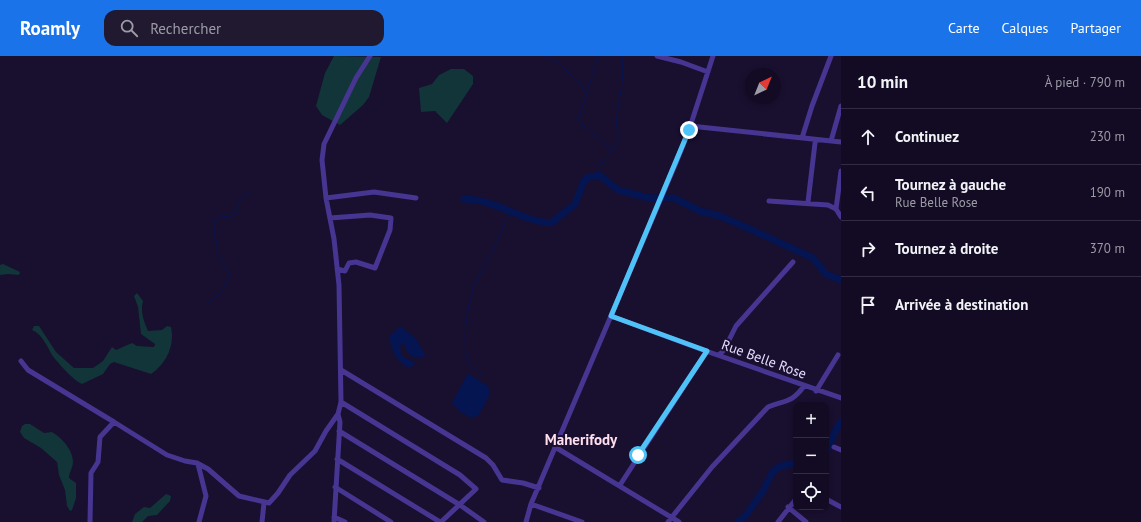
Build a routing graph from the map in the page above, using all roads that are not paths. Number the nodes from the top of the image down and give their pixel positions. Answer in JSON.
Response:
{"nodes":[{"id":1,"x":370,"y":56,"type":"edge"},
{"id":2,"x":657,"y":56,"type":"edge"},
{"id":3,"x":713,"y":56,"type":"edge"},
{"id":4,"x":831,"y":56,"type":"edge"},
{"id":5,"x":708,"y":72,"type":"junction"},
{"id":6,"x":841,"y":106,"type":"edge"},
{"id":7,"x":690,"y":126,"type":"junction"},
{"id":8,"x":728,"y":132,"type":"junction"},
{"id":9,"x":802,"y":138,"type":"junction"},
{"id":10,"x":832,"y":141,"type":"junction"},
{"id":11,"x":815,"y":142,"type":"junction"},
{"id":12,"x":840,"y":143,"type":"edge"},
{"id":13,"x":841,"y":171,"type":"edge"},
{"id":14,"x":326,"y":198,"type":"junction"},
{"id":15,"x":416,"y":198,"type":"dead end"},
{"id":16,"x":769,"y":201,"type":"dead end"},
{"id":17,"x":808,"y":202,"type":"junction"},
{"id":18,"x":836,"y":209,"type":"junction"},
{"id":19,"x":841,"y":217,"type":"edge"},
{"id":20,"x":330,"y":218,"type":"junction"},
{"id":21,"x":793,"y":262,"type":"dead end"},
{"id":22,"x":337,"y":269,"type":"junction"},
{"id":23,"x":611,"y":316,"type":"junction"},
{"id":24,"x":707,"y":351,"type":"junction"},
{"id":25,"x":719,"y":355,"type":"junction"},
{"id":26,"x":838,"y":355,"type":"dead end"},
{"id":27,"x":21,"y":361,"type":"dead end"},
{"id":28,"x":341,"y":370,"type":"junction"},
{"id":29,"x":804,"y":386,"type":"junction"},
{"id":30,"x":816,"y":391,"type":"junction"},
{"id":31,"x":841,"y":398,"type":"edge"},
{"id":32,"x":341,"y":402,"type":"junction"},
{"id":33,"x":338,"y":414,"type":"junction"},
{"id":34,"x":114,"y":422,"type":"junction"},
{"id":35,"x":339,"y":431,"type":"junction"},
{"id":36,"x":555,"y":447,"type":"junction"},
{"id":37,"x":834,"y":447,"type":"dead end"},
{"id":38,"x":841,"y":450,"type":"edge"},
{"id":39,"x":337,"y":459,"type":"junction"},
{"id":40,"x":198,"y":464,"type":"junction"},
{"id":41,"x":620,"y":485,"type":"junction"},
{"id":42,"x":335,"y":487,"type":"junction"},
{"id":43,"x":539,"y":488,"type":"junction"},
{"id":44,"x":829,"y":501,"type":"edge"},
{"id":45,"x":793,"y":502,"type":"edge"},
{"id":46,"x":264,"y":503,"type":"junction"},
{"id":47,"x":531,"y":504,"type":"junction"},
{"id":48,"x":460,"y":505,"type":"junction"},
{"id":49,"x":841,"y":507,"type":"edge"},
{"id":50,"x":788,"y":508,"type":"junction"},
{"id":51,"x":334,"y":519,"type":"edge"},
{"id":52,"x":670,"y":520,"type":"edge"},
{"id":53,"x":90,"y":522,"type":"edge"},
{"id":54,"x":199,"y":522,"type":"edge"},
{"id":55,"x":262,"y":522,"type":"edge"},
{"id":56,"x":345,"y":522,"type":"edge"},
{"id":57,"x":391,"y":522,"type":"edge"},
{"id":58,"x":440,"y":522,"type":"edge"},
{"id":59,"x":484,"y":522,"type":"edge"},
{"id":60,"x":526,"y":522,"type":"edge"},
{"id":61,"x":582,"y":522,"type":"edge"},
{"id":62,"x":680,"y":522,"type":"edge"},
{"id":63,"x":778,"y":522,"type":"edge"},
{"id":64,"x":806,"y":522,"type":"edge"}],
"edges":[{"from":1,"to":14,"type":"street"},
{"from":2,"to":5,"type":"street"},
{"from":3,"to":5,"type":"street"},
{"from":4,"to":9,"type":"street"},
{"from":5,"to":7,"type":"street"},
{"from":6,"to":10,"type":"street"},
{"from":7,"to":8,"type":"street"},
{"from":7,"to":23,"type":"street"},
{"from":8,"to":9,"type":"street"},
{"from":8,"to":11,"type":"street"},
{"from":9,"to":10,"type":"street"},
{"from":10,"to":12,"type":"street"},
{"from":11,"to":12,"type":"street"},
{"from":11,"to":17,"type":"street"},
{"from":13,"to":18,"type":"street"},
{"from":14,"to":15,"type":"street"},
{"from":14,"to":20,"type":"street"},
{"from":16,"to":17,"type":"street"},
{"from":17,"to":18,"type":"street"},
{"from":18,"to":19,"type":"street"},
{"from":20,"to":22,"type":"street"},
{"from":20,"to":22,"type":"street"},
{"from":21,"to":25,"type":"street"},
{"from":22,"to":28,"type":"street"},
{"from":23,"to":24,"type":"street","name":"Rue Belle Rose"},
{"from":23,"to":36,"type":"street"},
{"from":24,"to":25,"type":"street","name":"Rue Belle Rose"},
{"from":24,"to":41,"type":"street"},
{"from":25,"to":29,"type":"street","name":"Rue Belle Rose"},
{"from":26,"to":30,"type":"street"},
{"from":27,"to":34,"type":"street"},
{"from":28,"to":32,"type":"street"},
{"from":28,"to":43,"type":"street"},
{"from":29,"to":30,"type":"street","name":"Rue Belle Rose"},
{"from":29,"to":52,"type":"street"},
{"from":30,"to":31,"type":"street","name":"Rue Belle Rose"},
{"from":32,"to":33,"type":"street"},
{"from":32,"to":48,"type":"street"},
{"from":33,"to":35,"type":"street"},
{"from":33,"to":46,"type":"street"},
{"from":34,"to":40,"type":"street"},
{"from":34,"to":53,"type":"street"},
{"from":35,"to":39,"type":"street"},
{"from":35,"to":48,"type":"street"},
{"from":36,"to":41,"type":"street"},
{"from":36,"to":43,"type":"street"},
{"from":37,"to":38,"type":"street"},
{"from":39,"to":42,"type":"street"},
{"from":39,"to":58,"type":"street"},
{"from":40,"to":46,"type":"street"},
{"from":40,"to":54,"type":"street"},
{"from":41,"to":52,"type":"street"},
{"from":42,"to":51,"type":"street"},
{"from":42,"to":57,"type":"street"},
{"from":43,"to":47,"type":"street"},
{"from":44,"to":49,"type":"street"},
{"from":45,"to":50,"type":"street"},
{"from":46,"to":55,"type":"street"},
{"from":47,"to":60,"type":"street"},
{"from":47,"to":61,"type":"street"},
{"from":48,"to":58,"type":"street"},
{"from":48,"to":59,"type":"street"},
{"from":50,"to":63,"type":"street"},
{"from":50,"to":64,"type":"street"},
{"from":51,"to":56,"type":"street"},
{"from":52,"to":62,"type":"street"}]}
